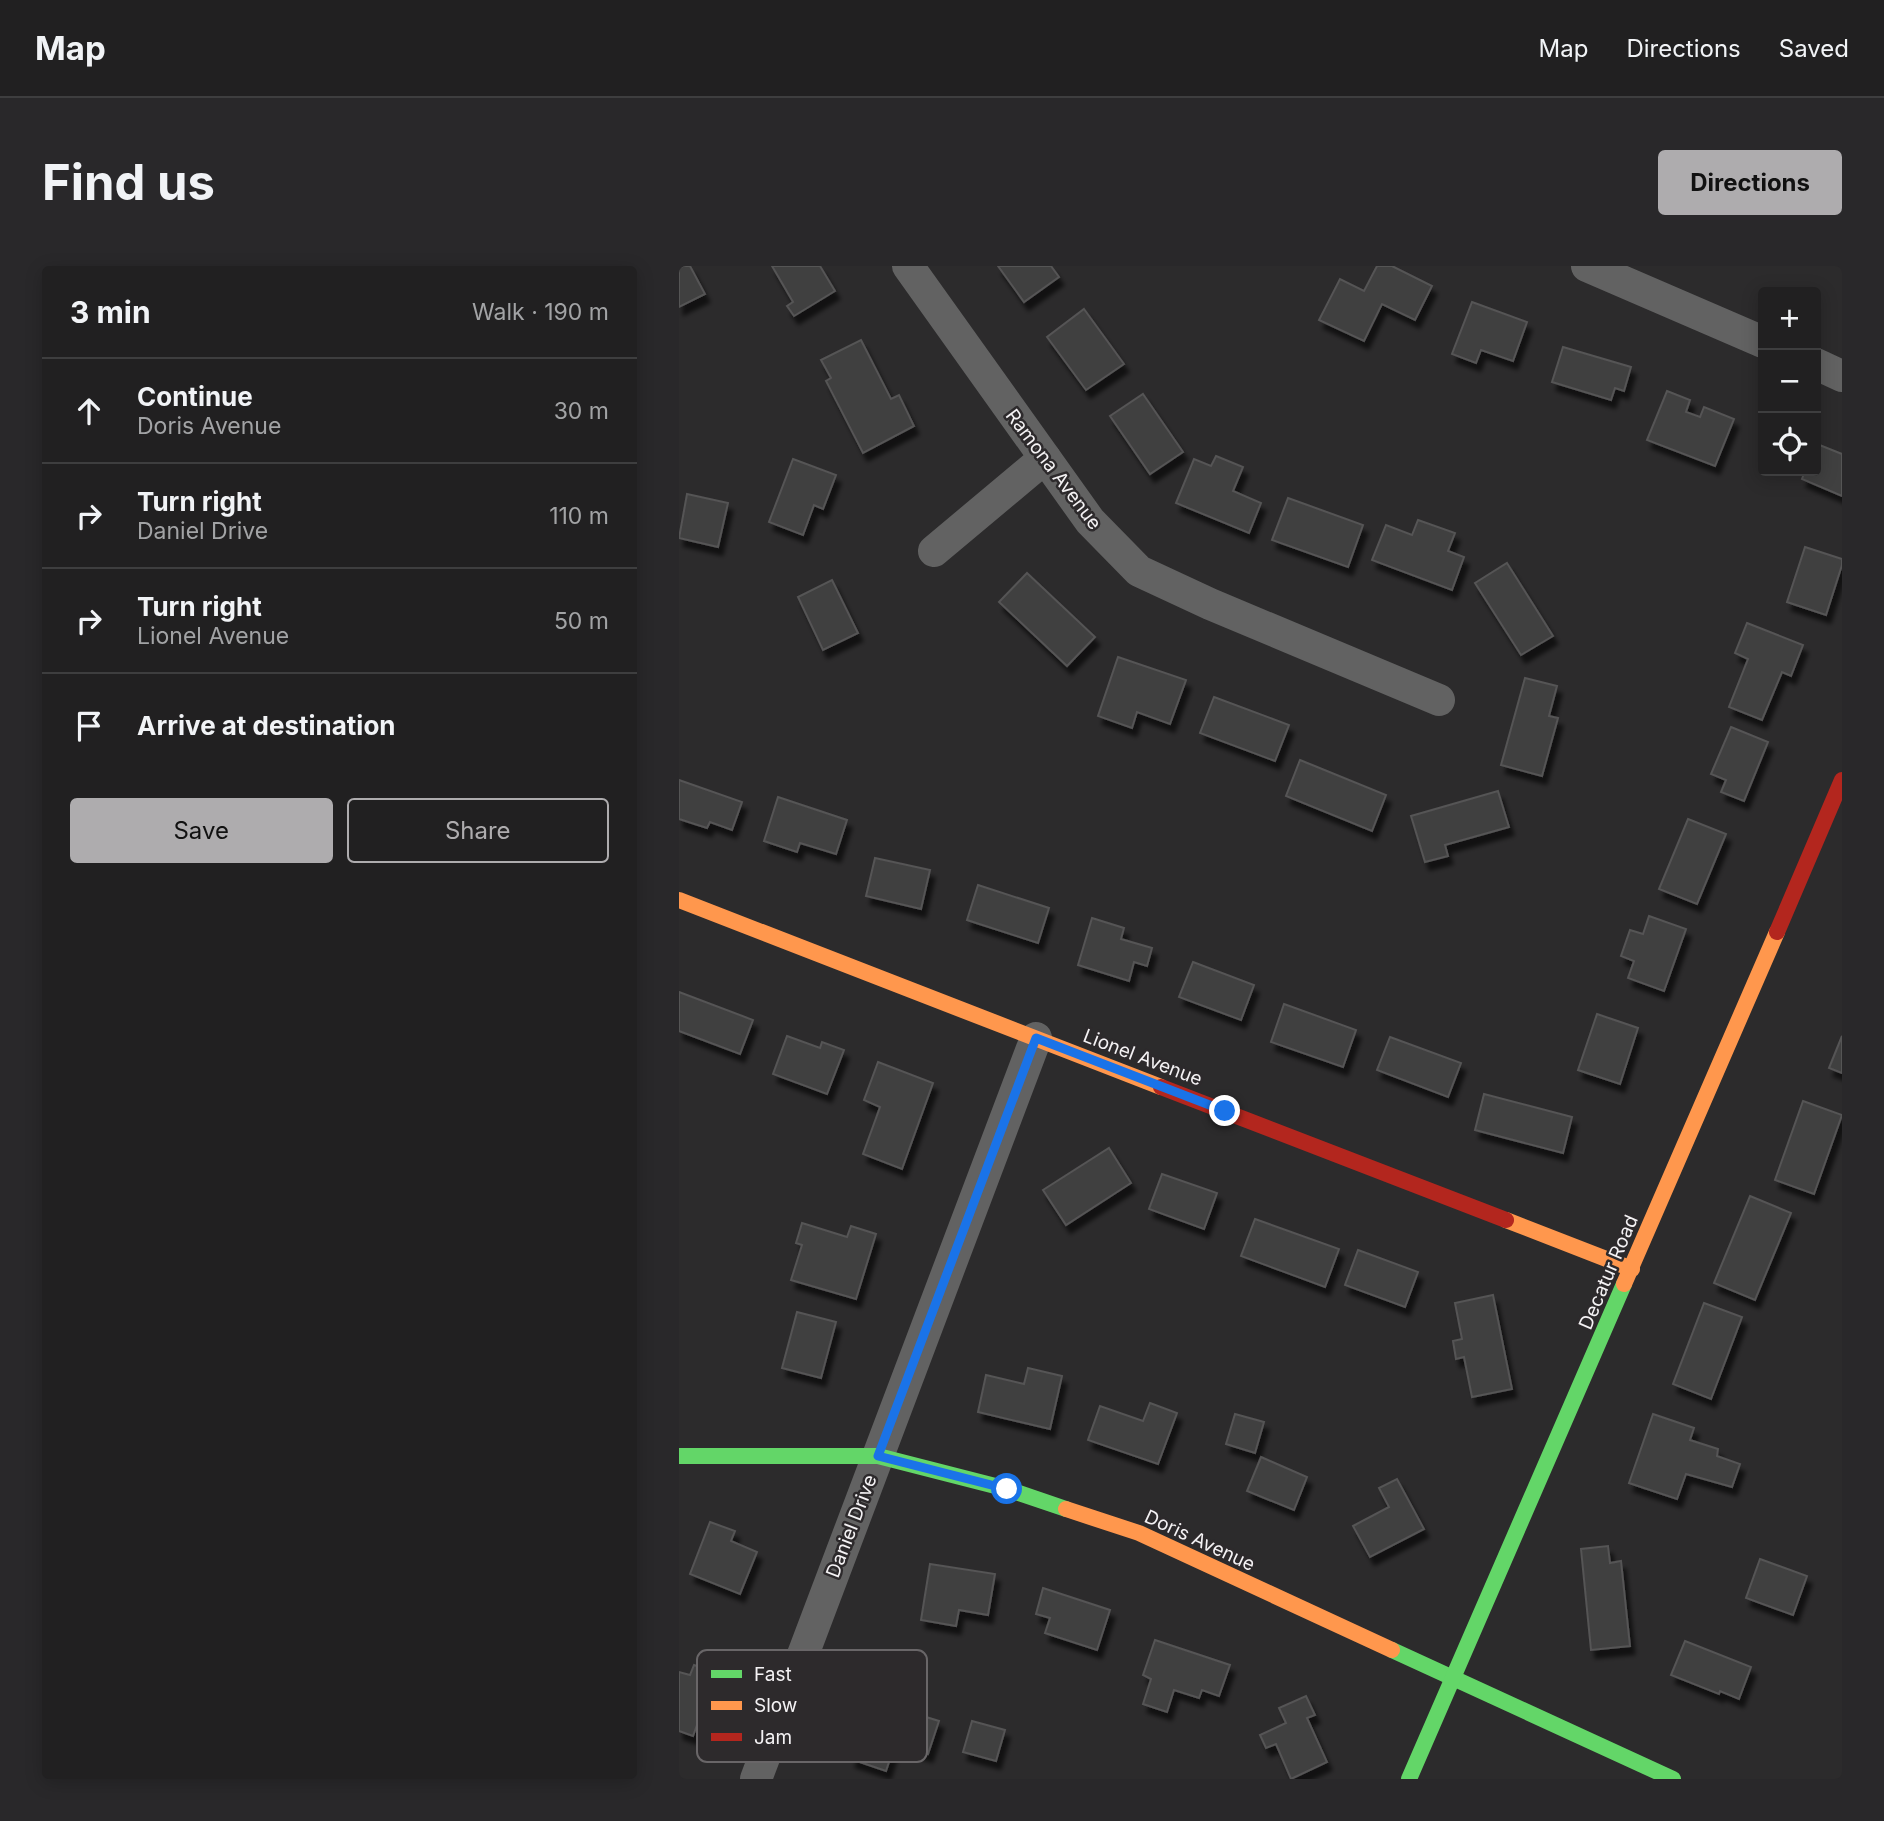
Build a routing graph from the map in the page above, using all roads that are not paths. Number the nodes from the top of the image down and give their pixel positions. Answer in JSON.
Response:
{"nodes":[{"id":1,"x":908,"y":266,"type":"edge"},
{"id":2,"x":1587,"y":266,"type":"edge"},
{"id":3,"x":1758,"y":340,"type":"edge"},
{"id":4,"x":1821,"y":366,"type":"edge"},
{"id":5,"x":1842,"y":376,"type":"edge"},
{"id":6,"x":1045,"y":458,"type":"junction"},
{"id":7,"x":935,"y":551,"type":"dead end"},
{"id":8,"x":1439,"y":700,"type":"dead end"},
{"id":9,"x":1842,"y":780,"type":"edge"},
{"id":10,"x":679,"y":900,"type":"edge"},
{"id":11,"x":1036,"y":1038,"type":"junction"},
{"id":12,"x":1632,"y":1269,"type":"junction"},
{"id":13,"x":679,"y":1456,"type":"edge"},
{"id":14,"x":878,"y":1456,"type":"junction"},
{"id":15,"x":805,"y":1650,"type":"edge"},
{"id":16,"x":1454,"y":1679,"type":"junction"},
{"id":17,"x":762,"y":1762,"type":"edge"},
{"id":18,"x":756,"y":1779,"type":"edge"},
{"id":19,"x":1409,"y":1779,"type":"edge"},
{"id":20,"x":1673,"y":1779,"type":"edge"}],
"edges":[{"from":1,"to":6,"type":"street","name":"Ramona Avenue"},
{"from":2,"to":3,"type":"street"},
{"from":4,"to":5,"type":"street"},
{"from":6,"to":7,"type":"street"},
{"from":6,"to":8,"type":"street","name":"Ramona Avenue"},
{"from":9,"to":12,"type":"street","name":"Decatur Road"},
{"from":10,"to":11,"type":"street","name":"Lionel Avenue"},
{"from":11,"to":12,"type":"street","name":"Lionel Avenue"},
{"from":11,"to":14,"type":"street","name":"Daniel Drive"},
{"from":12,"to":16,"type":"street","name":"Decatur Road"},
{"from":13,"to":14,"type":"street","name":"Doris Avenue"},
{"from":14,"to":15,"type":"street","name":"Daniel Drive"},
{"from":14,"to":16,"type":"street","name":"Doris Avenue"},
{"from":16,"to":19,"type":"street","name":"Decatur Road"},
{"from":16,"to":20,"type":"street","name":"Doris Avenue"},
{"from":17,"to":18,"type":"street","name":"Daniel Drive"}]}
